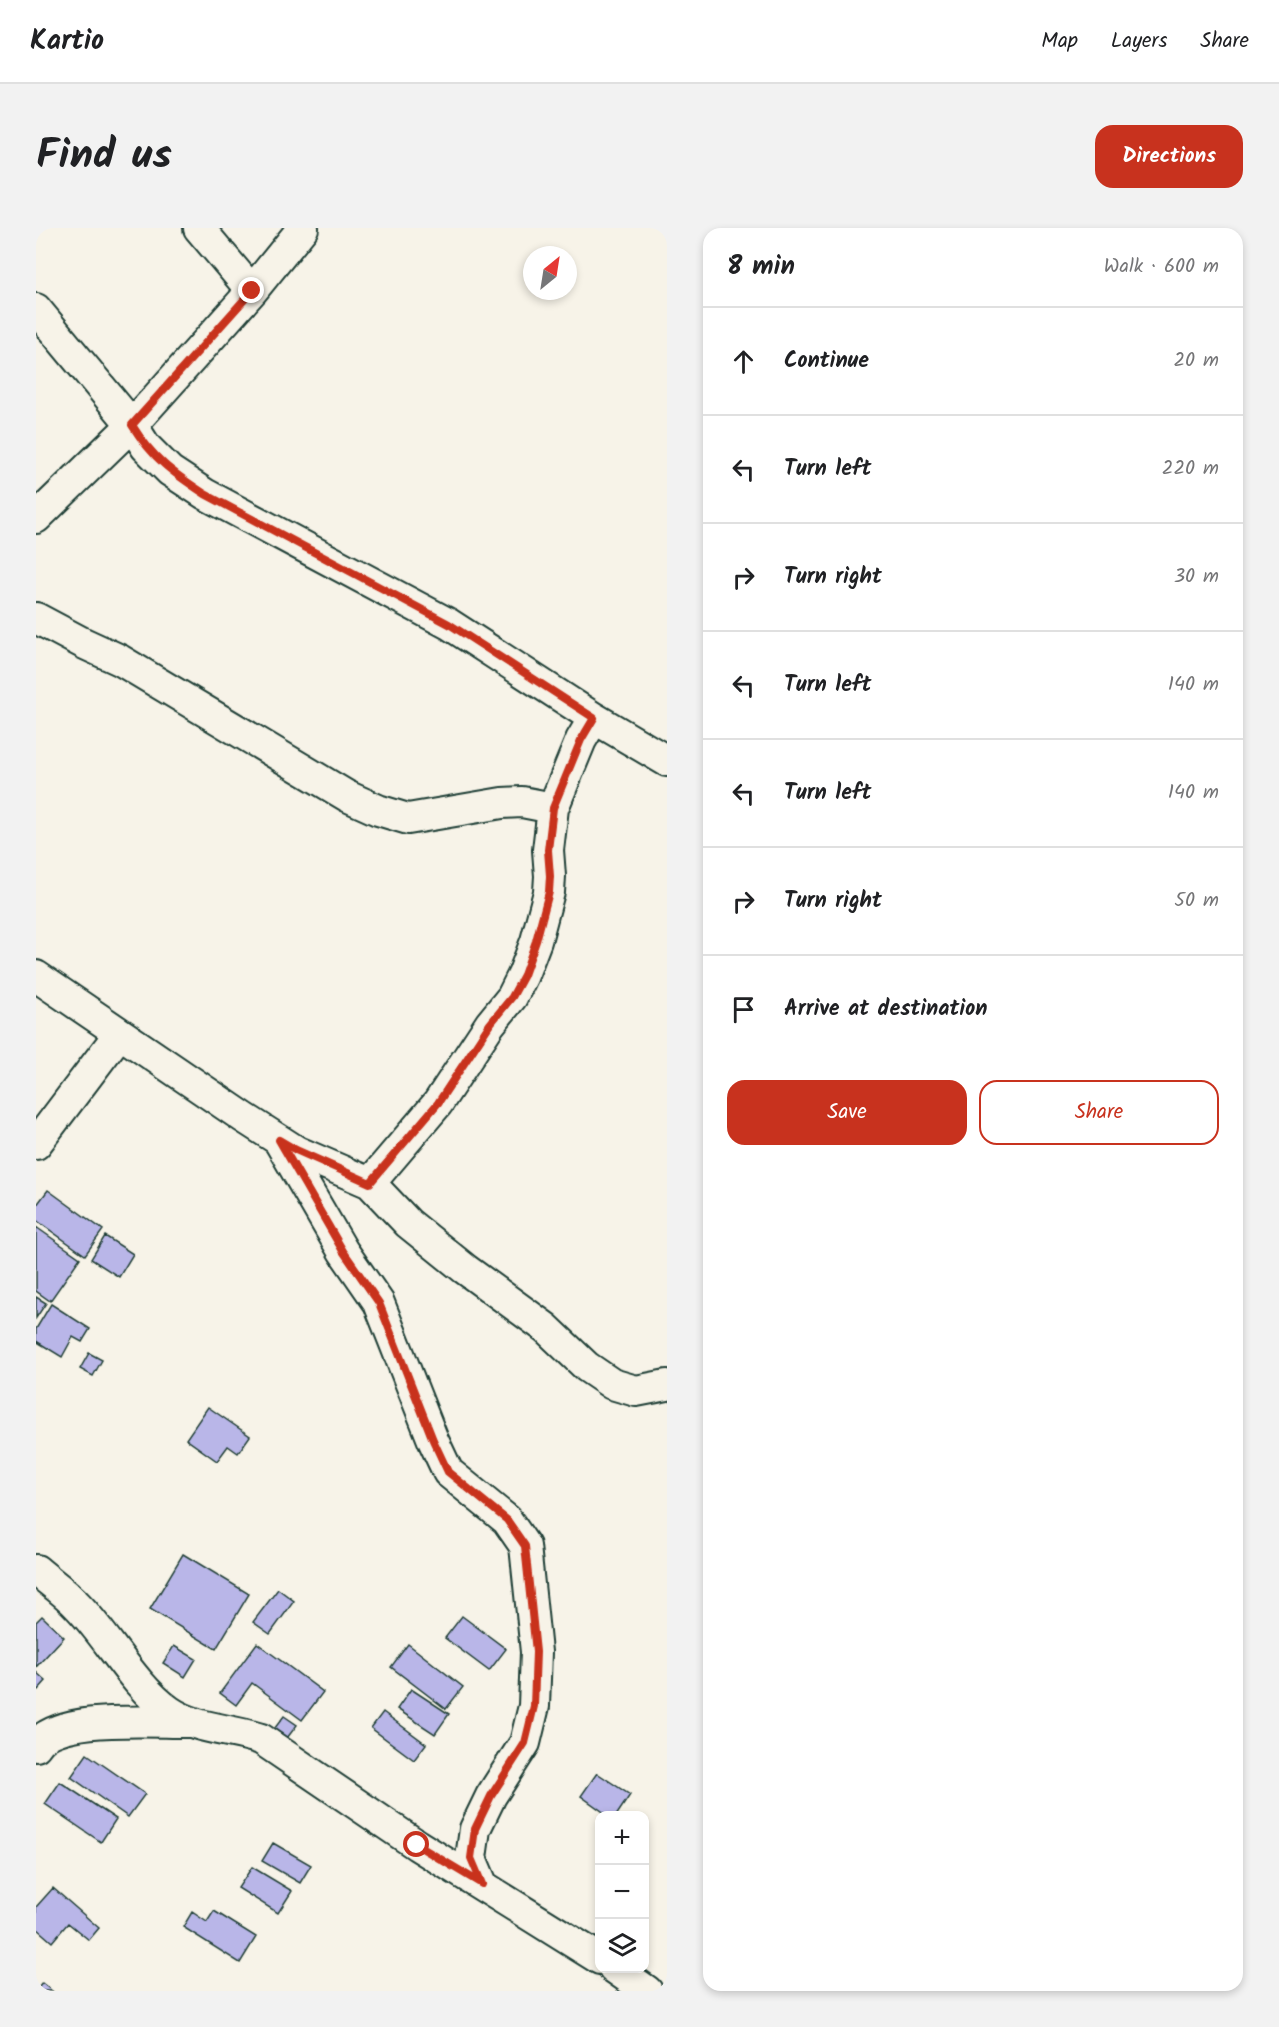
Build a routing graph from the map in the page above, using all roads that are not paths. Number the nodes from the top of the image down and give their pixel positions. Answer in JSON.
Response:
{"nodes":[{"id":1,"x":199,"y":228,"type":"edge"},
{"id":2,"x":303,"y":228,"type":"edge"},
{"id":3,"x":252,"y":291,"type":"junction"},
{"id":4,"x":36,"y":309,"type":"edge"},
{"id":5,"x":132,"y":425,"type":"junction"},
{"id":6,"x":36,"y":518,"type":"edge"},
{"id":7,"x":36,"y":618,"type":"edge"},
{"id":8,"x":594,"y":718,"type":"junction"},
{"id":9,"x":667,"y":761,"type":"edge"},
{"id":10,"x":553,"y":808,"type":"junction"},
{"id":11,"x":36,"y":976,"type":"edge"},
{"id":12,"x":119,"y":1034,"type":"junction"},
{"id":13,"x":279,"y":1140,"type":"junction"},
{"id":14,"x":36,"y":1144,"type":"edge"},
{"id":15,"x":370,"y":1183,"type":"junction"},
{"id":16,"x":667,"y":1385,"type":"edge"},
{"id":17,"x":36,"y":1570,"type":"edge"},
{"id":18,"x":191,"y":1722,"type":"junction"},
{"id":19,"x":36,"y":1746,"type":"edge"},
{"id":20,"x":482,"y":1884,"type":"junction"},
{"id":21,"x":595,"y":1956,"type":"edge"},
{"id":22,"x":621,"y":1973,"type":"edge"},
{"id":23,"x":647,"y":1991,"type":"edge"}],
"edges":[{"from":1,"to":3,"type":"street"},
{"from":2,"to":3,"type":"street"},
{"from":3,"to":5,"type":"street"},
{"from":4,"to":5,"type":"street"},
{"from":5,"to":6,"type":"street"},
{"from":5,"to":8,"type":"street"},
{"from":7,"to":10,"type":"street"},
{"from":8,"to":9,"type":"street"},
{"from":8,"to":10,"type":"street"},
{"from":10,"to":15,"type":"street"},
{"from":11,"to":12,"type":"street"},
{"from":12,"to":13,"type":"street"},
{"from":12,"to":14,"type":"street"},
{"from":13,"to":15,"type":"street"},
{"from":13,"to":20,"type":"street"},
{"from":15,"to":16,"type":"street"},
{"from":17,"to":18,"type":"street"},
{"from":18,"to":19,"type":"street"},
{"from":18,"to":20,"type":"street"},
{"from":20,"to":21,"type":"street"},
{"from":22,"to":23,"type":"street"}]}
